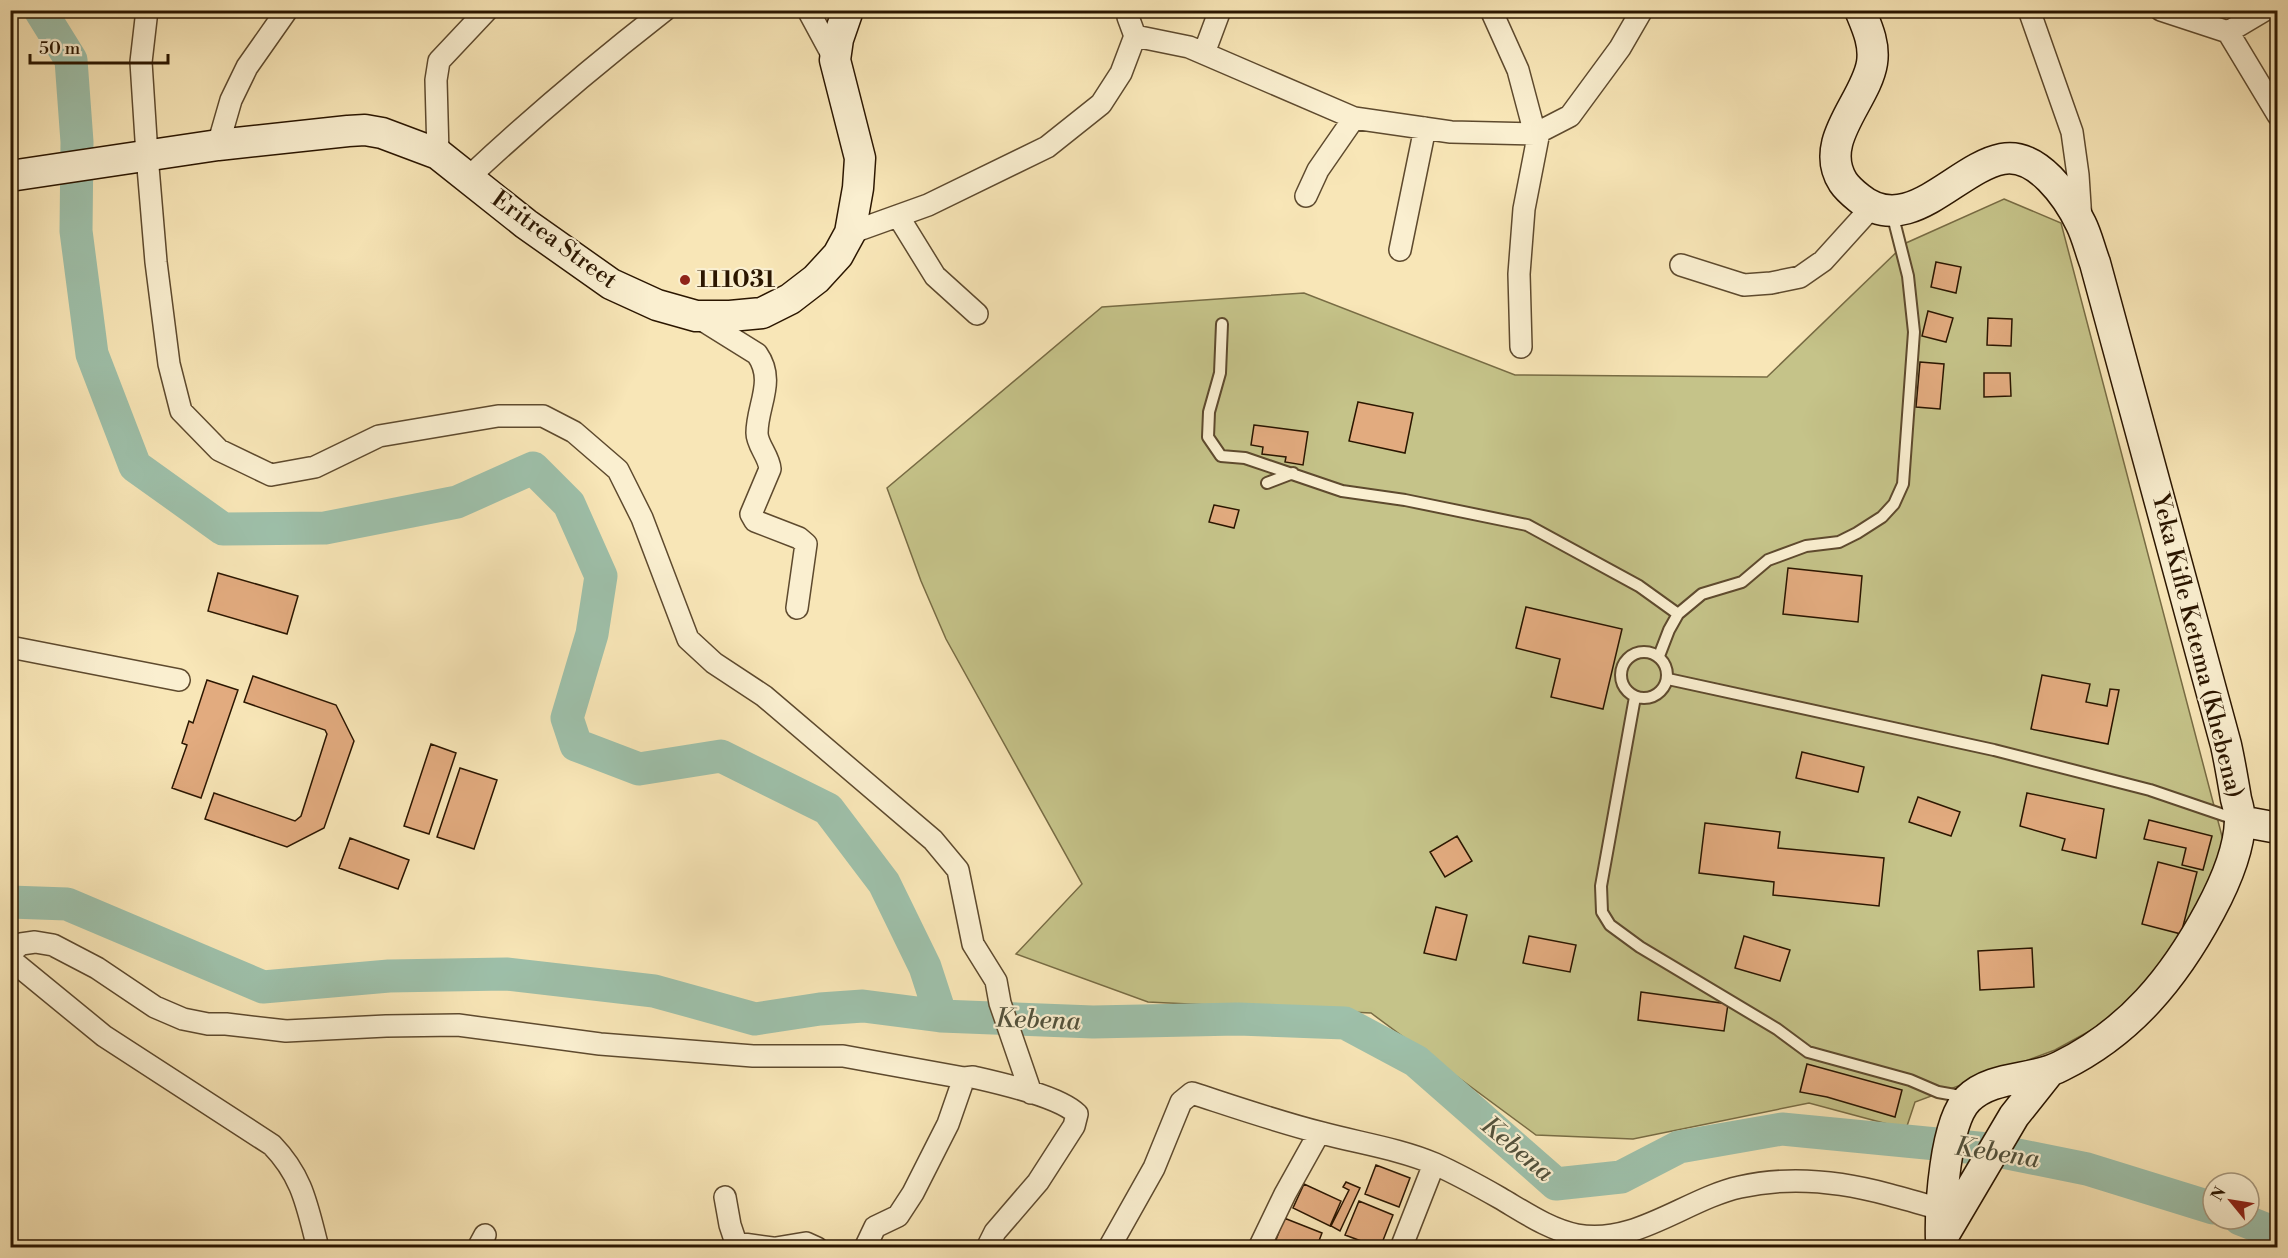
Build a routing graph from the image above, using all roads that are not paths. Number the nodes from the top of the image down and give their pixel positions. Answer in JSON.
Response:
{"nodes":[{"id":1,"x":147,"y":10,"type":"edge"},
{"id":2,"x":287,"y":10,"type":"edge"},
{"id":3,"x":487,"y":10,"type":"edge"},
{"id":4,"x":665,"y":10,"type":"edge"},
{"id":5,"x":808,"y":10,"type":"edge"},
{"id":6,"x":848,"y":10,"type":"edge"},
{"id":7,"x":1129,"y":10,"type":"edge"},
{"id":8,"x":1220,"y":10,"type":"edge"},
{"id":9,"x":1491,"y":10,"type":"edge"},
{"id":10,"x":1642,"y":10,"type":"edge"},
{"id":11,"x":1860,"y":10,"type":"edge"},
{"id":12,"x":2029,"y":10,"type":"edge"},
{"id":13,"x":2161,"y":10,"type":"edge"},
{"id":14,"x":2265,"y":10,"type":"edge"},
{"id":15,"x":2228,"y":32,"type":"junction"},
{"id":16,"x":1135,"y":36,"type":"junction"},
{"id":17,"x":1204,"y":53,"type":"junction"},
{"id":18,"x":835,"y":60,"type":"junction"},
{"id":19,"x":2277,"y":116,"type":"edge"},
{"id":20,"x":1354,"y":118,"type":"junction"},
{"id":21,"x":1425,"y":128,"type":"junction"},
{"id":22,"x":1537,"y":133,"type":"junction"},
{"id":23,"x":218,"y":145,"type":"junction"},
{"id":24,"x":438,"y":154,"type":"junction"},
{"id":25,"x":147,"y":156,"type":"junction"},
{"id":26,"x":15,"y":175,"type":"edge"},
{"id":27,"x":469,"y":177,"type":"junction"},
{"id":28,"x":1306,"y":196,"type":"dead end"},
{"id":29,"x":1881,"y":209,"type":"junction"},
{"id":30,"x":898,"y":216,"type":"junction"},
{"id":31,"x":2081,"y":224,"type":"junction"},
{"id":32,"x":850,"y":233,"type":"junction"},
{"id":33,"x":1400,"y":250,"type":"dead end"},
{"id":34,"x":1681,"y":265,"type":"dead end"},
{"id":35,"x":977,"y":314,"type":"dead end"},
{"id":36,"x":696,"y":316,"type":"junction"},
{"id":37,"x":1222,"y":324,"type":"dead end"},
{"id":38,"x":1521,"y":347,"type":"dead end"},
{"id":39,"x":1293,"y":473,"type":"junction"},
{"id":40,"x":1267,"y":483,"type":"dead end"},
{"id":41,"x":797,"y":608,"type":"dead end"},
{"id":42,"x":1678,"y":614,"type":"junction"},
{"id":43,"x":10,"y":647,"type":"edge"},
{"id":44,"x":1659,"y":657,"type":"junction"},
{"id":45,"x":1668,"y":679,"type":"junction"},
{"id":46,"x":179,"y":680,"type":"dead end"},
{"id":47,"x":1635,"y":697,"type":"junction"},
{"id":48,"x":2240,"y":821,"type":"junction"},
{"id":49,"x":2277,"y":828,"type":"edge"},
{"id":50,"x":10,"y":953,"type":"edge"},
{"id":51,"x":10,"y":959,"type":"edge"},
{"id":52,"x":2049,"y":1072,"type":"junction"},
{"id":53,"x":964,"y":1078,"type":"junction"},
{"id":54,"x":1031,"y":1093,"type":"junction"},
{"id":55,"x":1966,"y":1102,"type":"junction"},
{"id":56,"x":1319,"y":1133,"type":"junction"},
{"id":57,"x":1434,"y":1164,"type":"junction"},
{"id":58,"x":725,"y":1197,"type":"dead end"},
{"id":59,"x":1949,"y":1197,"type":"junction"},
{"id":60,"x":735,"y":1245,"type":"edge"},
{"id":61,"x":1942,"y":1245,"type":"edge"},
{"id":62,"x":318,"y":1248,"type":"edge"},
{"id":63,"x":774,"y":1248,"type":"edge"},
{"id":64,"x":817,"y":1248,"type":"edge"},
{"id":65,"x":865,"y":1248,"type":"edge"},
{"id":66,"x":987,"y":1248,"type":"edge"},
{"id":67,"x":1109,"y":1248,"type":"edge"},
{"id":68,"x":1259,"y":1248,"type":"edge"},
{"id":69,"x":1401,"y":1248,"type":"edge"}],
"edges":[{"from":1,"to":25,"type":"street"},
{"from":2,"to":23,"type":"street"},
{"from":3,"to":24,"type":"street"},
{"from":4,"to":27,"type":"street"},
{"from":5,"to":18,"type":"street"},
{"from":6,"to":18,"type":"main road","name":"Eritrea Street"},
{"from":7,"to":16,"type":"street"},
{"from":8,"to":17,"type":"street"},
{"from":9,"to":22,"type":"street"},
{"from":10,"to":22,"type":"street"},
{"from":11,"to":29,"type":"main road"},
{"from":12,"to":31,"type":"street"},
{"from":13,"to":15,"type":"street"},
{"from":14,"to":15,"type":"street"},
{"from":15,"to":19,"type":"street"},
{"from":16,"to":17,"type":"street"},
{"from":16,"to":30,"type":"street"},
{"from":17,"to":20,"type":"street"},
{"from":18,"to":32,"type":"main road","name":"Eritrea Street"},
{"from":20,"to":21,"type":"street"},
{"from":20,"to":28,"type":"street"},
{"from":21,"to":22,"type":"street"},
{"from":21,"to":33,"type":"street"},
{"from":22,"to":38,"type":"street"},
{"from":23,"to":24,"type":"main road","name":"Eritrea Street"},
{"from":23,"to":25,"type":"main road","name":"Eritrea Street"},
{"from":24,"to":27,"type":"main road","name":"Eritrea Street"},
{"from":25,"to":26,"type":"main road","name":"Eritrea Street"},
{"from":25,"to":54,"type":"street"},
{"from":27,"to":36,"type":"main road","name":"Eritrea Street"},
{"from":29,"to":31,"type":"main road","name":"Yeka Kifle Ketema (Khebena)"},
{"from":29,"to":34,"type":"street"},
{"from":29,"to":42,"type":"lane"},
{"from":30,"to":32,"type":"street"},
{"from":30,"to":35,"type":"street"},
{"from":31,"to":48,"type":"main road","name":"Yeka Kifle Ketema (Khebena)"},
{"from":32,"to":36,"type":"main road","name":"Eritrea Street"},
{"from":36,"to":41,"type":"street"},
{"from":37,"to":39,"type":"lane"},
{"from":39,"to":40,"type":"lane"},
{"from":39,"to":42,"type":"lane"},
{"from":42,"to":44,"type":"lane"},
{"from":43,"to":46,"type":"street"},
{"from":44,"to":45,"type":"lane"},
{"from":44,"to":47,"type":"lane"},
{"from":45,"to":47,"type":"lane"},
{"from":45,"to":48,"type":"lane"},
{"from":47,"to":55,"type":"lane"},
{"from":48,"to":49,"type":"main road"},
{"from":48,"to":52,"type":"main road","name":"Yeka Kifle Ketema (Khebena)"},
{"from":50,"to":53,"type":"street"},
{"from":51,"to":62,"type":"street"},
{"from":52,"to":55,"type":"main road"},
{"from":52,"to":59,"type":"main road"},
{"from":53,"to":54,"type":"street"},
{"from":53,"to":65,"type":"street"},
{"from":54,"to":66,"type":"street"},
{"from":55,"to":59,"type":"main road"},
{"from":56,"to":57,"type":"street"},
{"from":56,"to":67,"type":"street"},
{"from":56,"to":68,"type":"street"},
{"from":57,"to":59,"type":"street"},
{"from":57,"to":69,"type":"street"},
{"from":58,"to":60,"type":"street"},
{"from":59,"to":61,"type":"main road"},
{"from":60,"to":63,"type":"street"},
{"from":63,"to":64,"type":"street"}]}
